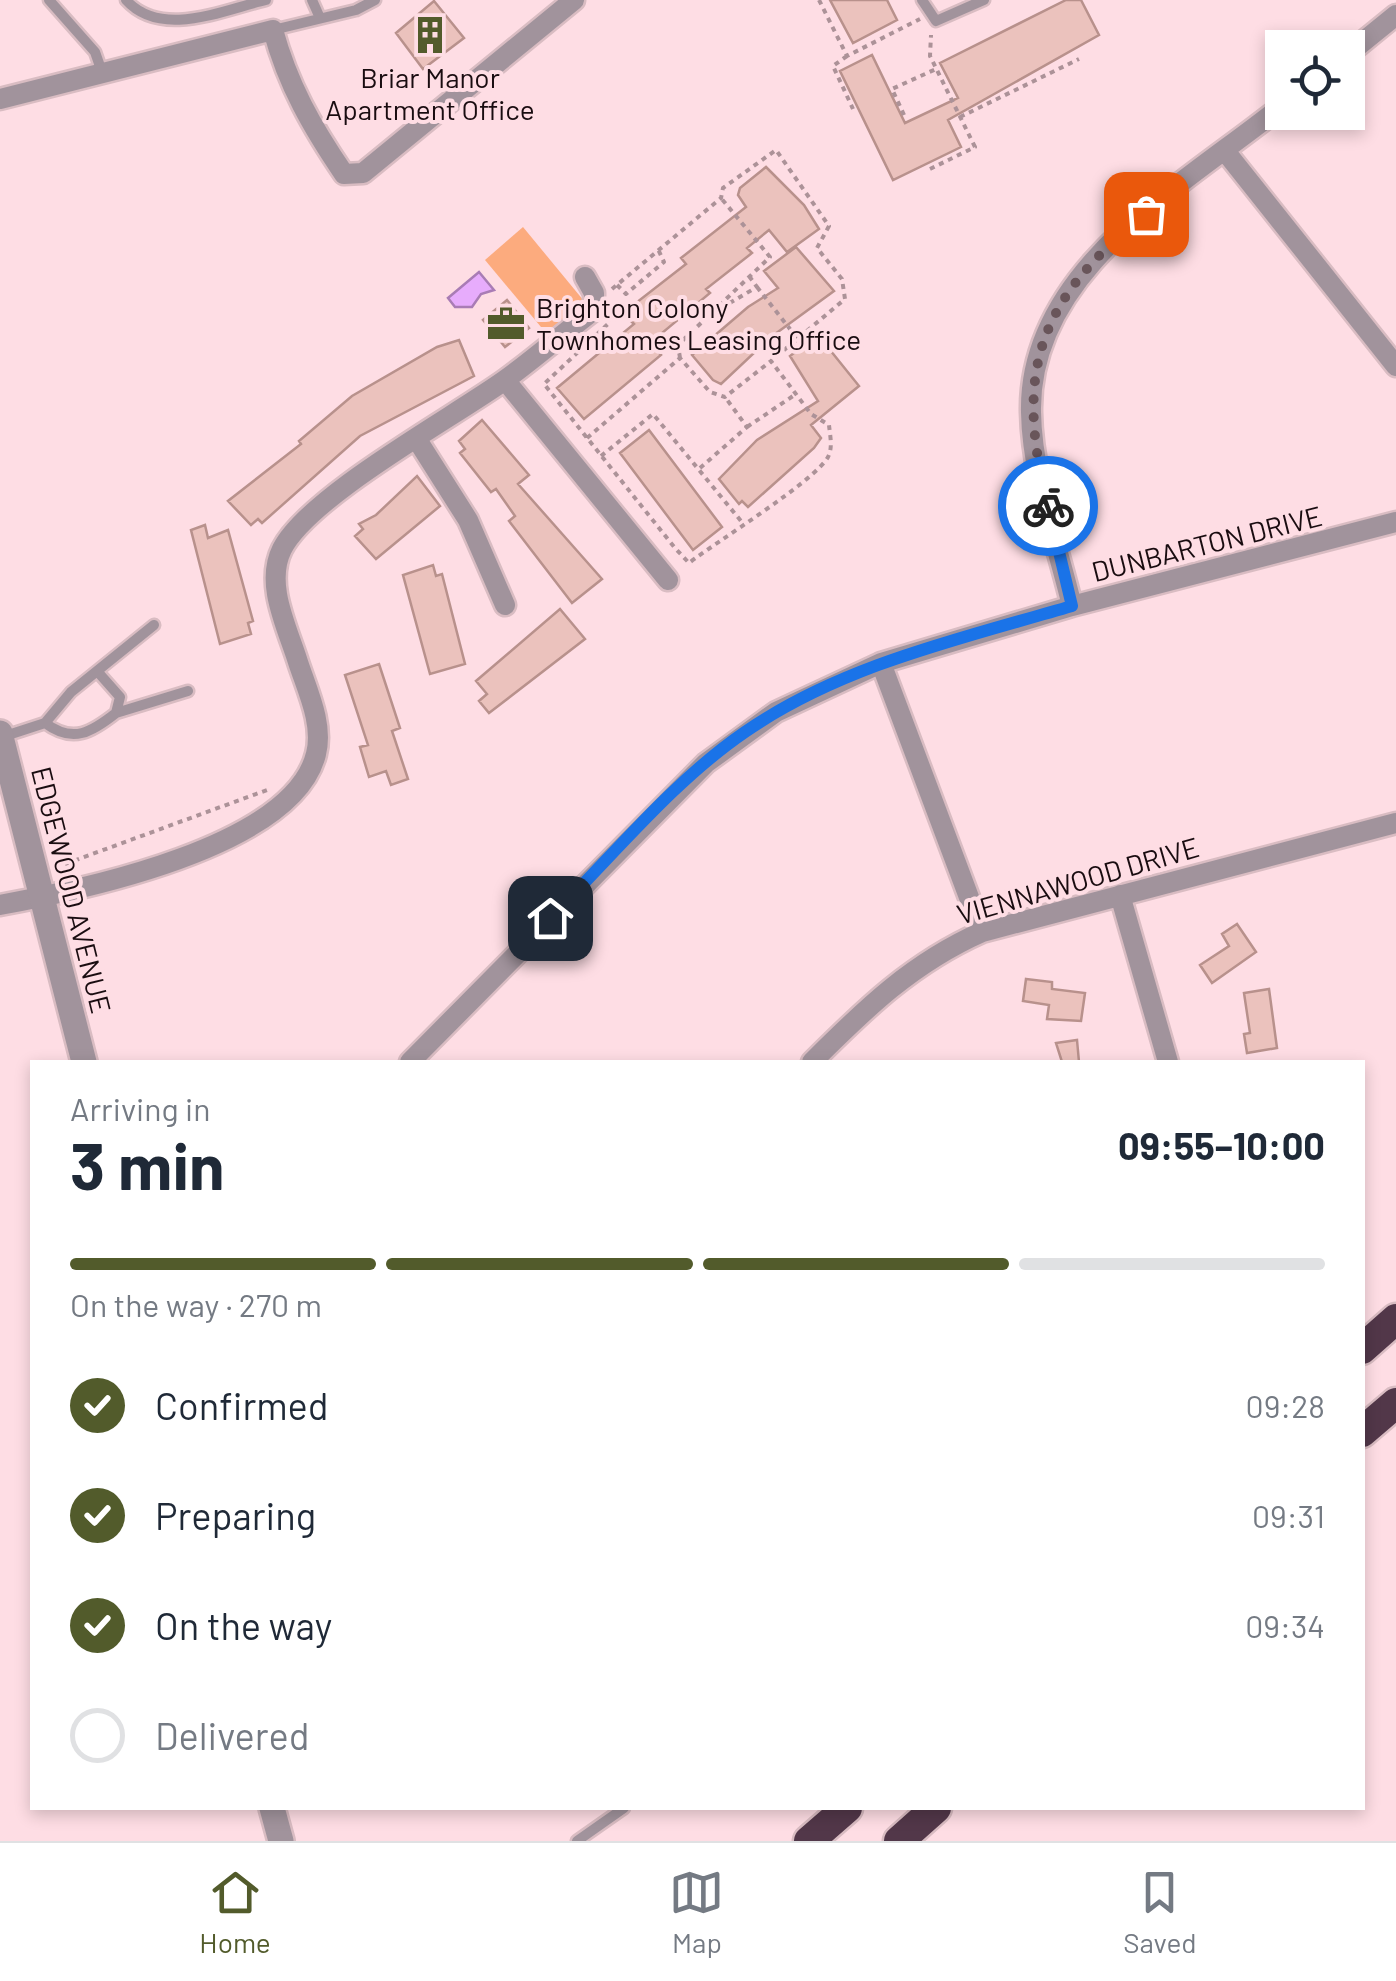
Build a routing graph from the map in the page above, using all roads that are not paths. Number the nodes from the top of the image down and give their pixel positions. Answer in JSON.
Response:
{"nodes":[{"id":1,"x":49,"y":0,"type":"edge"},
{"id":2,"x":126,"y":0,"type":"edge"},
{"id":3,"x":266,"y":0,"type":"edge"},
{"id":4,"x":312,"y":0,"type":"edge"},
{"id":5,"x":375,"y":0,"type":"edge"},
{"id":6,"x":573,"y":0,"type":"edge"},
{"id":7,"x":922,"y":0,"type":"edge"},
{"id":8,"x":984,"y":0,"type":"edge"},
{"id":9,"x":1396,"y":15,"type":"edge"},
{"id":10,"x":320,"y":18,"type":"junction"},
{"id":11,"x":273,"y":30,"type":"junction"},
{"id":12,"x":1365,"y":40,"type":"edge"},
{"id":13,"x":102,"y":72,"type":"junction"},
{"id":14,"x":0,"y":99,"type":"edge"},
{"id":15,"x":1265,"y":120,"type":"edge"},
{"id":16,"x":1226,"y":151,"type":"junction"},
{"id":17,"x":584,"y":278,"type":"dead end"},
{"id":18,"x":1396,"y":366,"type":"edge"},
{"id":19,"x":505,"y":380,"type":"junction"},
{"id":20,"x":416,"y":438,"type":"junction"},
{"id":21,"x":1396,"y":522,"type":"edge"},
{"id":22,"x":668,"y":580,"type":"dead end"},
{"id":23,"x":505,"y":605,"type":"dead end"},
{"id":24,"x":1072,"y":606,"type":"junction"},
{"id":25,"x":154,"y":625,"type":"dead end"},
{"id":26,"x":882,"y":663,"type":"junction"},
{"id":27,"x":96,"y":671,"type":"junction"},
{"id":28,"x":188,"y":690,"type":"dead end"},
{"id":29,"x":116,"y":713,"type":"junction"},
{"id":30,"x":45,"y":723,"type":"junction"},
{"id":31,"x":0,"y":735,"type":"edge"},
{"id":32,"x":1396,"y":824,"type":"edge"},
{"id":33,"x":1120,"y":895,"type":"junction"},
{"id":34,"x":44,"y":897,"type":"junction"},
{"id":35,"x":0,"y":906,"type":"edge"},
{"id":36,"x":982,"y":932,"type":"junction"},
{"id":37,"x":84,"y":1060,"type":"edge"},
{"id":38,"x":412,"y":1060,"type":"edge"},
{"id":39,"x":814,"y":1060,"type":"edge"},
{"id":40,"x":1167,"y":1060,"type":"edge"},
{"id":41,"x":1396,"y":1319,"type":"edge"},
{"id":42,"x":1365,"y":1346,"type":"edge"},
{"id":43,"x":1396,"y":1403,"type":"edge"},
{"id":44,"x":1365,"y":1429,"type":"edge"},
{"id":45,"x":273,"y":1810,"type":"edge"},
{"id":46,"x":621,"y":1810,"type":"edge"},
{"id":47,"x":845,"y":1810,"type":"edge"},
{"id":48,"x":934,"y":1810,"type":"edge"},
{"id":49,"x":281,"y":1841,"type":"edge"},
{"id":50,"x":577,"y":1841,"type":"edge"},
{"id":51,"x":809,"y":1841,"type":"edge"},
{"id":52,"x":899,"y":1841,"type":"edge"}],
"edges":[{"from":1,"to":13,"type":"lane"},
{"from":2,"to":3,"type":"lane"},
{"from":4,"to":10,"type":"lane"},
{"from":5,"to":10,"type":"lane"},
{"from":6,"to":11,"type":"street"},
{"from":7,"to":8,"type":"lane"},
{"from":9,"to":12,"type":"street"},
{"from":10,"to":11,"type":"lane"},
{"from":11,"to":13,"type":"street"},
{"from":13,"to":14,"type":"street"},
{"from":15,"to":16,"type":"street"},
{"from":16,"to":18,"type":"street"},
{"from":16,"to":24,"type":"street"},
{"from":17,"to":19,"type":"street"},
{"from":19,"to":20,"type":"street"},
{"from":19,"to":22,"type":"street"},
{"from":20,"to":23,"type":"street"},
{"from":20,"to":34,"type":"street"},
{"from":21,"to":24,"type":"street","name":"DUNBARTON DRIVE"},
{"from":24,"to":26,"type":"street","name":"DUNBARTON DRIVE"},
{"from":25,"to":27,"type":"lane"},
{"from":26,"to":36,"type":"street"},
{"from":26,"to":38,"type":"street","name":"DUNBARTON DRIVE"},
{"from":27,"to":29,"type":"lane"},
{"from":27,"to":30,"type":"lane"},
{"from":28,"to":29,"type":"lane"},
{"from":29,"to":30,"type":"lane"},
{"from":30,"to":31,"type":"lane"},
{"from":31,"to":34,"type":"street","name":"EDGEWOOD AVENUE"},
{"from":32,"to":33,"type":"street","name":"VIENNAWOOD DRIVE"},
{"from":33,"to":36,"type":"street","name":"VIENNAWOOD DRIVE"},
{"from":33,"to":40,"type":"street"},
{"from":34,"to":35,"type":"street"},
{"from":34,"to":37,"type":"street","name":"EDGEWOOD AVENUE"},
{"from":36,"to":39,"type":"street","name":"VIENNAWOOD DRIVE"},
{"from":41,"to":42,"type":"highway"},
{"from":43,"to":44,"type":"highway"},
{"from":45,"to":49,"type":"street"},
{"from":46,"to":50,"type":"lane"},
{"from":47,"to":51,"type":"highway"},
{"from":48,"to":52,"type":"highway"}]}
